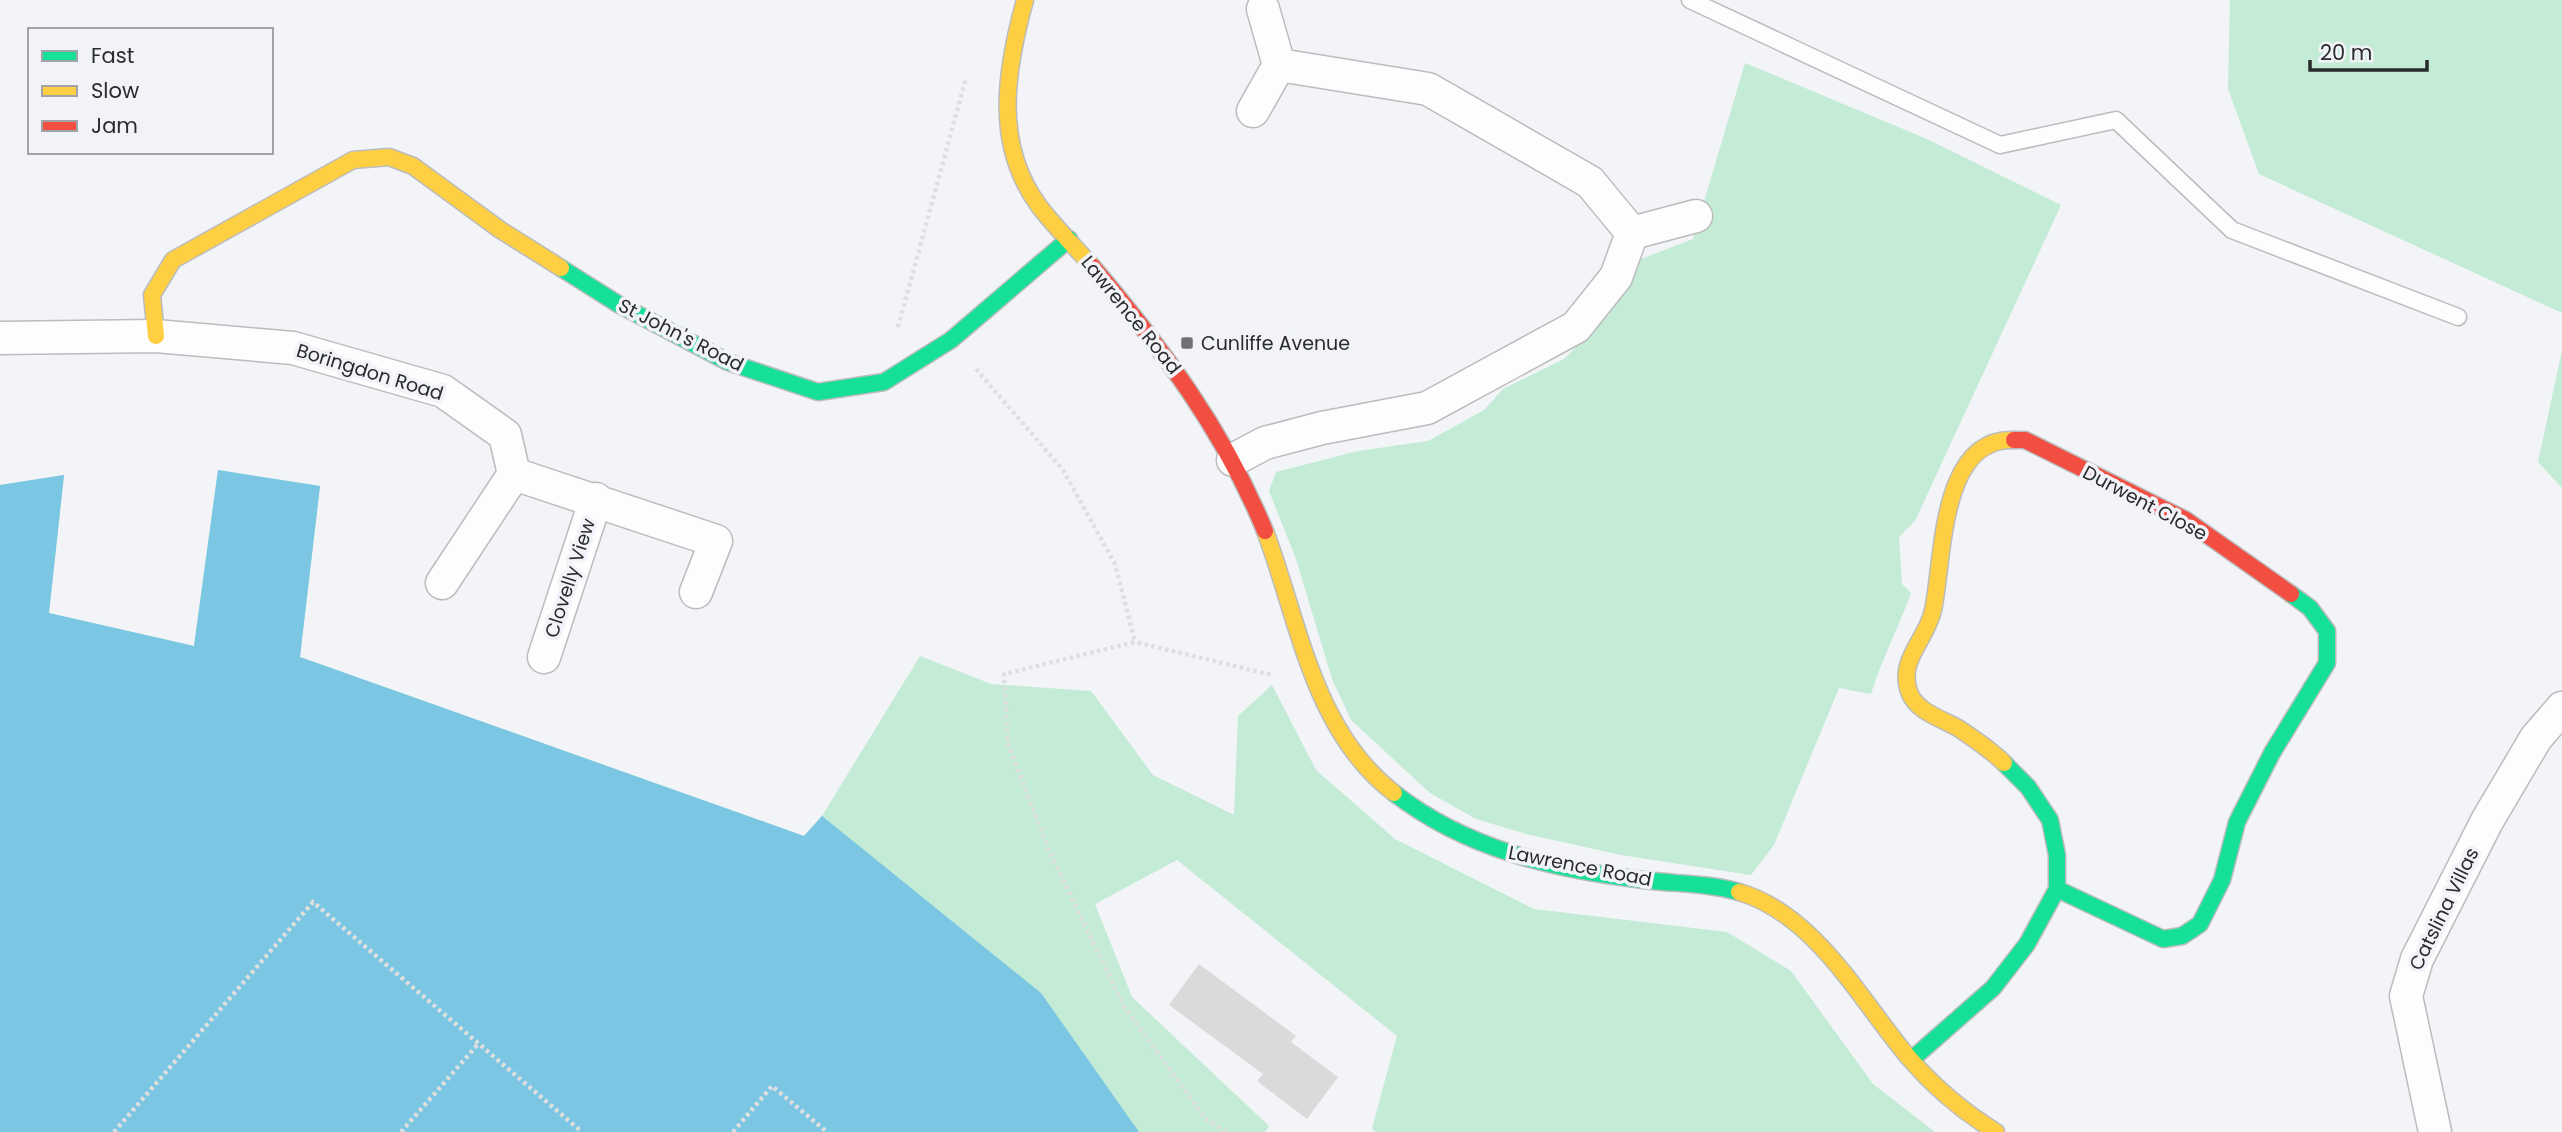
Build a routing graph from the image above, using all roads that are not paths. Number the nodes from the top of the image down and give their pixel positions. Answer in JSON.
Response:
{"nodes":[{"id":1,"x":1026,"y":0,"type":"edge"},
{"id":2,"x":1690,"y":0,"type":"edge"},
{"id":3,"x":1262,"y":9,"type":"dead end"},
{"id":4,"x":1279,"y":65,"type":"junction"},
{"id":5,"x":1253,"y":111,"type":"dead end"},
{"id":6,"x":1696,"y":216,"type":"dead end"},
{"id":7,"x":1632,"y":233,"type":"junction"},
{"id":8,"x":1069,"y":239,"type":"junction"},
{"id":9,"x":2458,"y":317,"type":"dead end"},
{"id":10,"x":156,"y":336,"type":"junction"},
{"id":11,"x":0,"y":338,"type":"edge"},
{"id":12,"x":1233,"y":460,"type":"junction"},
{"id":13,"x":514,"y":474,"type":"junction"},
{"id":14,"x":596,"y":499,"type":"junction"},
{"id":15,"x":442,"y":583,"type":"dead end"},
{"id":16,"x":696,"y":592,"type":"dead end"},
{"id":17,"x":544,"y":657,"type":"dead end"},
{"id":18,"x":2562,"y":709,"type":"edge"},
{"id":19,"x":2057,"y":889,"type":"junction"},
{"id":20,"x":1911,"y":1060,"type":"junction"},
{"id":21,"x":1996,"y":1132,"type":"edge"},
{"id":22,"x":2435,"y":1132,"type":"edge"}],
"edges":[{"from":1,"to":8,"type":"street"},
{"from":2,"to":9,"type":"lane"},
{"from":3,"to":4,"type":"street"},
{"from":4,"to":5,"type":"street"},
{"from":4,"to":7,"type":"street"},
{"from":6,"to":7,"type":"street"},
{"from":7,"to":12,"type":"street"},
{"from":8,"to":10,"type":"street","name":"St John's Road"},
{"from":8,"to":12,"type":"street","name":"Lawrence Road"},
{"from":10,"to":11,"type":"street","name":"Boringdon Road"},
{"from":10,"to":13,"type":"street","name":"Boringdon Road"},
{"from":12,"to":20,"type":"street","name":"Lawrence Road"},
{"from":13,"to":14,"type":"street"},
{"from":13,"to":15,"type":"street"},
{"from":14,"to":16,"type":"street"},
{"from":14,"to":17,"type":"street","name":"Clovelly View"},
{"from":18,"to":22,"type":"street","name":"Catslina Villas"},
{"from":19,"to":19,"type":"street","name":"Durwent Close"},
{"from":19,"to":20,"type":"street","name":"Durwent Close"},
{"from":20,"to":21,"type":"street","name":"Lawrence Road"}]}
